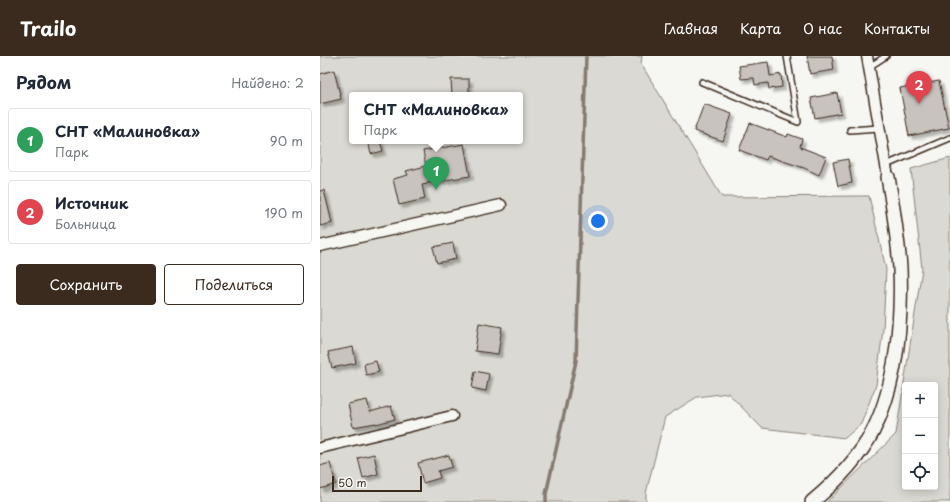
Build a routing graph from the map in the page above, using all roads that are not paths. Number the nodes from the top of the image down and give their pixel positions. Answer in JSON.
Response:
{"nodes":[{"id":1,"x":787,"y":56,"type":"edge"},
{"id":2,"x":867,"y":56,"type":"edge"},
{"id":3,"x":886,"y":56,"type":"edge"},
{"id":4,"x":869,"y":67,"type":"junction"},
{"id":5,"x":702,"y":82,"type":"dead end"},
{"id":6,"x":880,"y":128,"type":"junction"},
{"id":7,"x":850,"y":130,"type":"dead end"},
{"id":8,"x":950,"y":138,"type":"edge"},
{"id":9,"x":887,"y":171,"type":"junction"},
{"id":10,"x":501,"y":205,"type":"dead end"},
{"id":11,"x":320,"y":246,"type":"edge"},
{"id":12,"x":452,"y":416,"type":"dead end"},
{"id":13,"x":320,"y":448,"type":"edge"},
{"id":14,"x":812,"y":502,"type":"edge"}],
"edges":[{"from":1,"to":5,"type":"lane"},
{"from":2,"to":4,"type":"street"},
{"from":3,"to":4,"type":"lane"},
{"from":4,"to":6,"type":"street"},
{"from":6,"to":7,"type":"lane"},
{"from":6,"to":9,"type":"street"},
{"from":8,"to":9,"type":"lane"},
{"from":9,"to":14,"type":"street"},
{"from":10,"to":11,"type":"street"},
{"from":12,"to":13,"type":"street"}]}
